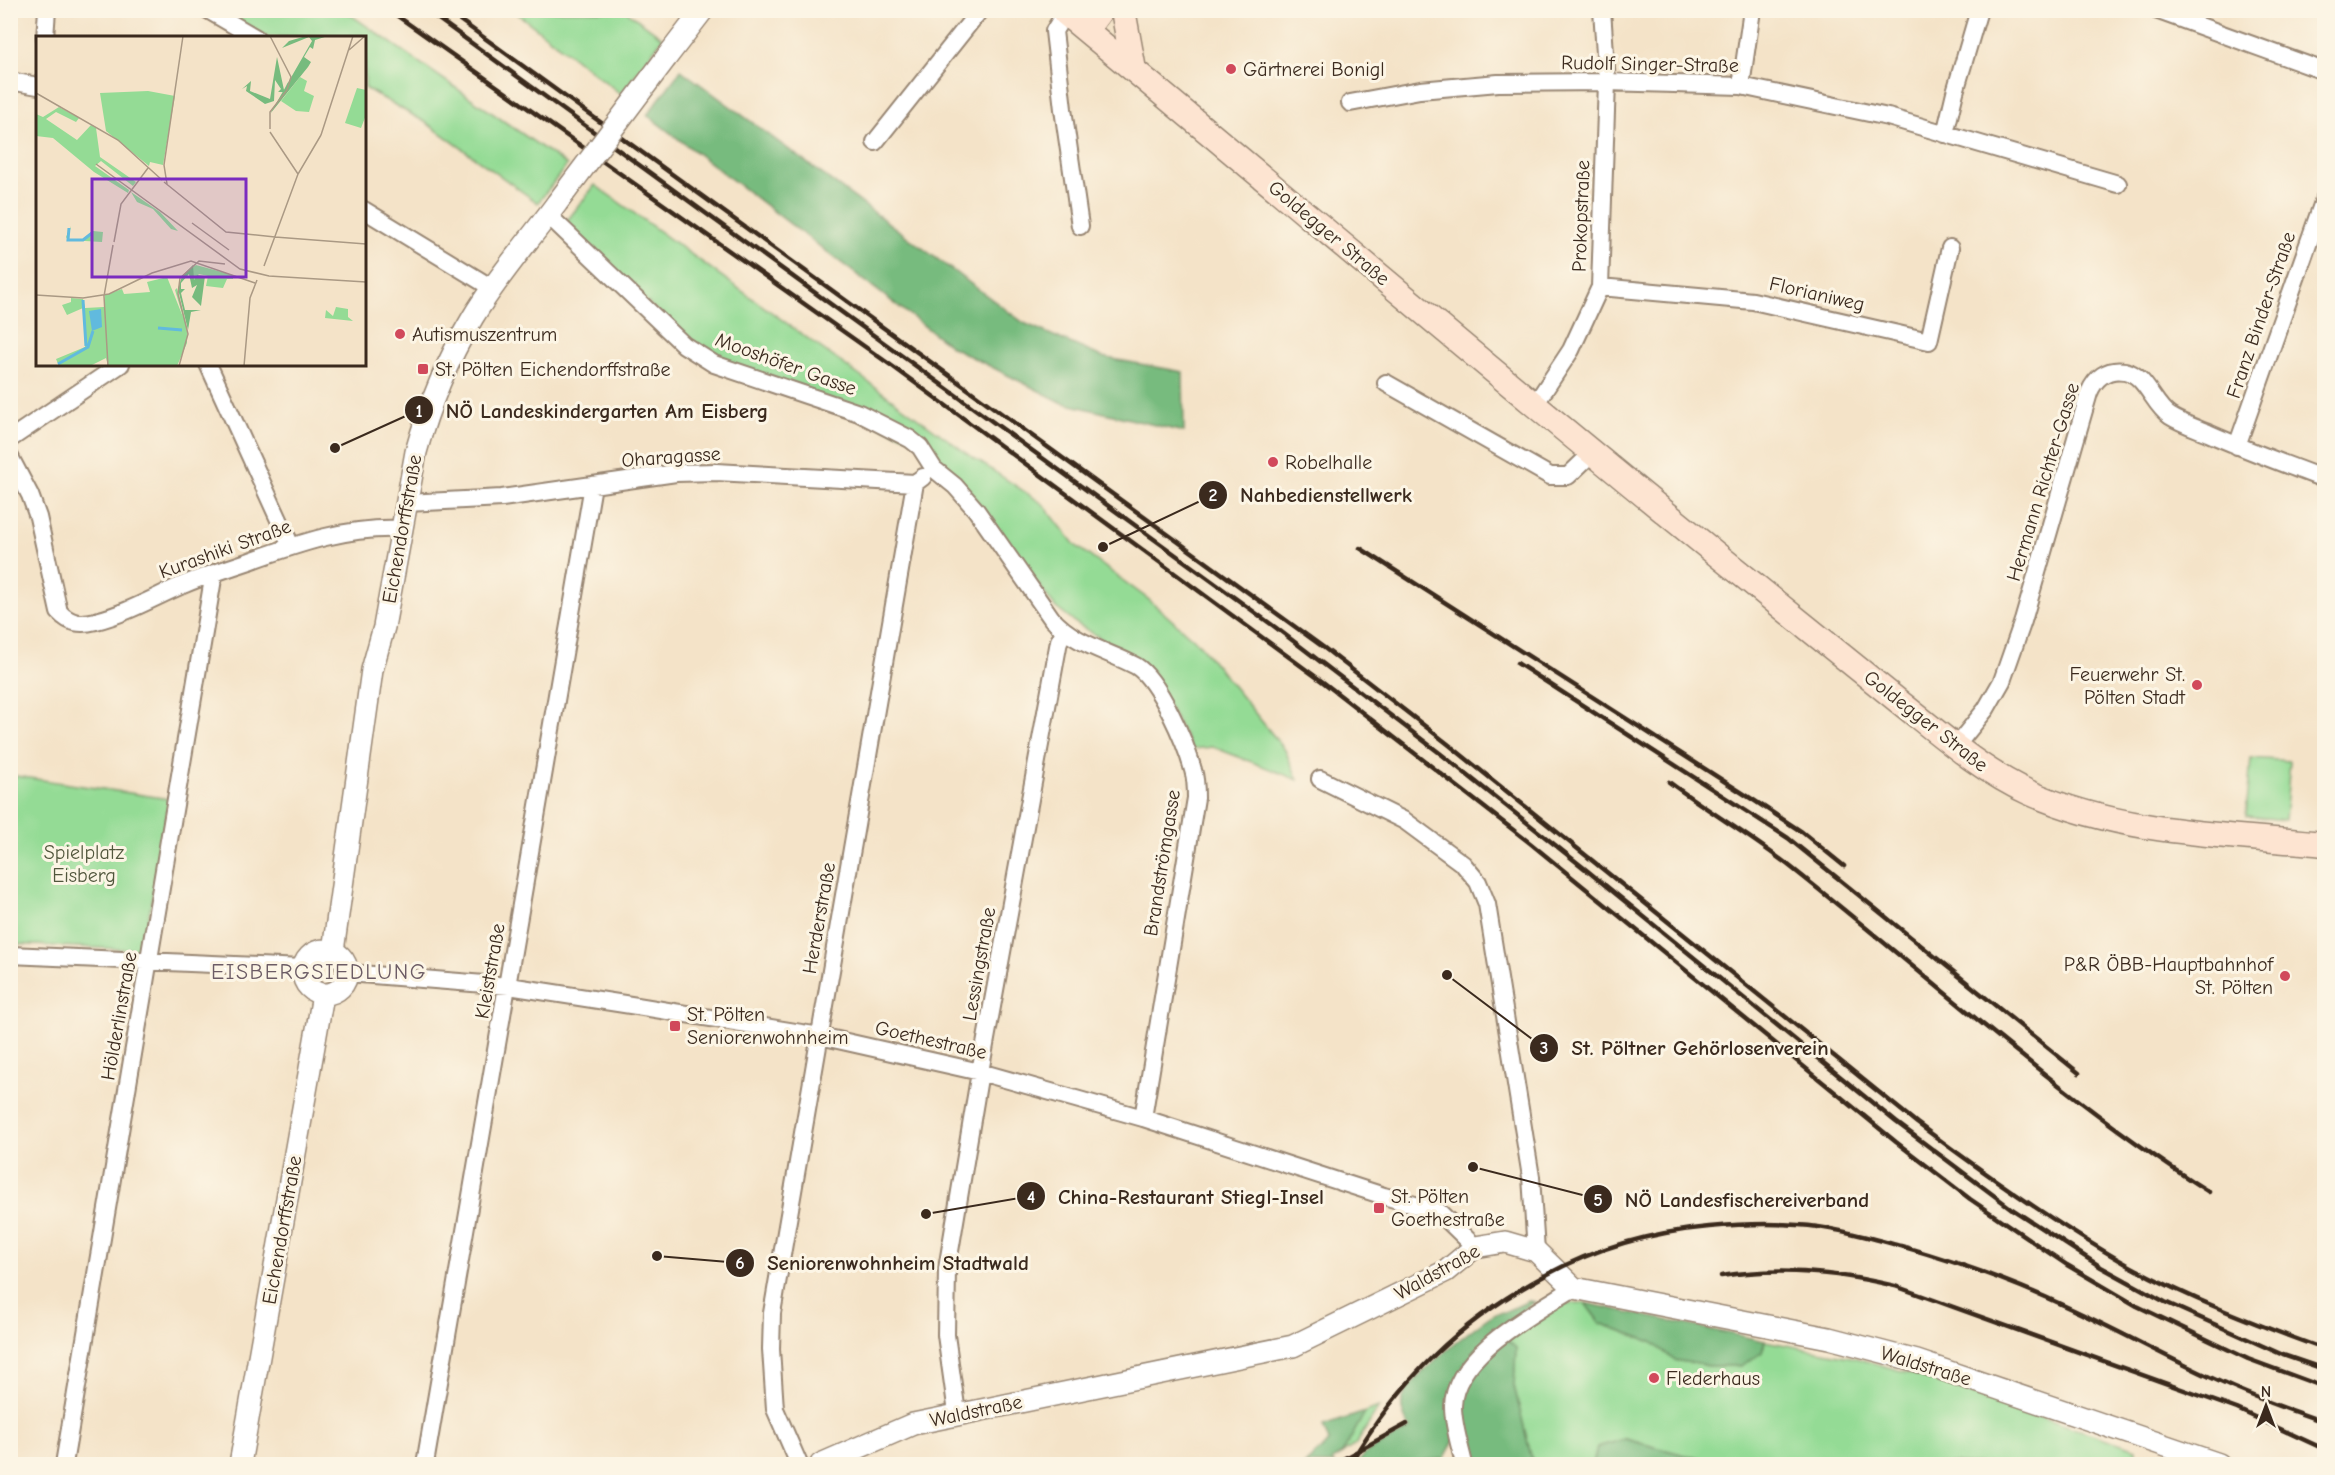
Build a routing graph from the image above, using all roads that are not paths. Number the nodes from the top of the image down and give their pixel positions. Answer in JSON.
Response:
{"nodes":[{"id":1,"x":47,"y":10,"type":"edge"},
{"id":2,"x":208,"y":10,"type":"edge"},
{"id":3,"x":703,"y":10,"type":"edge"},
{"id":4,"x":980,"y":10,"type":"edge"},
{"id":5,"x":1101,"y":10,"type":"edge"},
{"id":6,"x":1124,"y":10,"type":"edge"},
{"id":7,"x":1602,"y":10,"type":"edge"},
{"id":8,"x":1752,"y":10,"type":"edge"},
{"id":9,"x":1979,"y":10,"type":"edge"},
{"id":10,"x":2156,"y":10,"type":"edge"},
{"id":11,"x":1065,"y":11,"type":"edge"},
{"id":12,"x":1086,"y":30,"type":"junction"},
{"id":13,"x":45,"y":36,"type":"edge"},
{"id":14,"x":253,"y":36,"type":"edge"},
{"id":15,"x":1134,"y":70,"type":"junction"},
{"id":16,"x":2325,"y":71,"type":"edge"},
{"id":17,"x":10,"y":81,"type":"edge"},
{"id":18,"x":1606,"y":82,"type":"junction"},
{"id":19,"x":36,"y":86,"type":"edge"},
{"id":20,"x":1741,"y":86,"type":"junction"},
{"id":21,"x":1350,"y":103,"type":"dead end"},
{"id":22,"x":1945,"y":134,"type":"junction"},
{"id":23,"x":875,"y":142,"type":"dead end"},
{"id":24,"x":2118,"y":184,"type":"dead end"},
{"id":25,"x":2325,"y":199,"type":"edge"},
{"id":26,"x":552,"y":209,"type":"junction"},
{"id":27,"x":366,"y":211,"type":"edge"},
{"id":28,"x":1080,"y":226,"type":"dead end"},
{"id":29,"x":2319,"y":229,"type":"edge"},
{"id":30,"x":1950,"y":248,"type":"dead end"},
{"id":31,"x":1600,"y":287,"type":"junction"},
{"id":32,"x":492,"y":288,"type":"junction"},
{"id":33,"x":118,"y":366,"type":"edge"},
{"id":34,"x":208,"y":366,"type":"edge"},
{"id":35,"x":1386,"y":383,"type":"dead end"},
{"id":36,"x":1534,"y":406,"type":"junction"},
{"id":37,"x":10,"y":439,"type":"edge"},
{"id":38,"x":2237,"y":446,"type":"junction"},
{"id":39,"x":1592,"y":454,"type":"junction"},
{"id":40,"x":10,"y":457,"type":"edge"},
{"id":41,"x":934,"y":469,"type":"junction"},
{"id":42,"x":2325,"y":479,"type":"edge"},
{"id":43,"x":915,"y":483,"type":"junction"},
{"id":44,"x":593,"y":485,"type":"junction"},
{"id":45,"x":407,"y":503,"type":"junction"},
{"id":46,"x":402,"y":529,"type":"junction"},
{"id":47,"x":291,"y":546,"type":"junction"},
{"id":48,"x":214,"y":573,"type":"junction"},
{"id":49,"x":1064,"y":632,"type":"junction"},
{"id":50,"x":1956,"y":746,"type":"junction"},
{"id":51,"x":1320,"y":779,"type":"dead end"},
{"id":52,"x":2325,"y":844,"type":"edge"},
{"id":53,"x":333,"y":951,"type":"junction"},
{"id":54,"x":10,"y":955,"type":"edge"},
{"id":55,"x":149,"y":962,"type":"junction"},
{"id":56,"x":303,"y":968,"type":"junction"},
{"id":57,"x":348,"y":973,"type":"junction"},
{"id":58,"x":509,"y":986,"type":"junction"},
{"id":59,"x":323,"y":995,"type":"junction"},
{"id":60,"x":820,"y":1036,"type":"junction"},
{"id":61,"x":980,"y":1072,"type":"junction"},
{"id":62,"x":1143,"y":1118,"type":"junction"},
{"id":63,"x":1475,"y":1247,"type":"junction"},
{"id":64,"x":1536,"y":1251,"type":"junction"},
{"id":65,"x":1574,"y":1288,"type":"junction"},
{"id":66,"x":957,"y":1413,"type":"junction"},
{"id":67,"x":64,"y":1464,"type":"edge"},
{"id":68,"x":240,"y":1464,"type":"edge"},
{"id":69,"x":425,"y":1464,"type":"edge"},
{"id":70,"x":799,"y":1464,"type":"edge"},
{"id":71,"x":821,"y":1464,"type":"edge"},
{"id":72,"x":1464,"y":1464,"type":"edge"},
{"id":73,"x":2219,"y":1464,"type":"edge"}],
"edges":[{"from":1,"to":13,"type":"street"},
{"from":2,"to":14,"type":"street"},
{"from":3,"to":26,"type":"street","name":"Eichendorffstraße","bridge":true},
{"from":4,"to":23,"type":"street"},
{"from":5,"to":12,"type":"main road"},
{"from":6,"to":15,"type":"main road"},
{"from":7,"to":18,"type":"street","name":"Prokopstraße"},
{"from":8,"to":20,"type":"street"},
{"from":9,"to":22,"type":"street"},
{"from":10,"to":16,"type":"street"},
{"from":11,"to":12,"type":"main road","name":"Goldegger Straße"},
{"from":11,"to":28,"type":"street","name":"Goldegger Straße"},
{"from":12,"to":15,"type":"main road","name":"Goldegger Straße"},
{"from":15,"to":36,"type":"main road","name":"Goldegger Straße"},
{"from":17,"to":19,"type":"street"},
{"from":18,"to":20,"type":"street","name":"Rudolf Singer-Straße"},
{"from":18,"to":21,"type":"street","name":"Rudolf Singer-Straße"},
{"from":18,"to":31,"type":"street","name":"Prokopstraße"},
{"from":20,"to":22,"type":"street","name":"Rudolf Singer-Straße"},
{"from":22,"to":24,"type":"street","name":"Rudolf Singer-Straße"},
{"from":25,"to":29,"type":"street","name":"Franz Binder-Straße"},
{"from":26,"to":32,"type":"street","name":"Eichendorffstraße"},
{"from":26,"to":41,"type":"street","name":"Mooshöfer Gasse"},
{"from":27,"to":32,"type":"street"},
{"from":29,"to":38,"type":"street","name":"Franz Binder-Straße"},
{"from":30,"to":31,"type":"street","name":"Florianiweg"},
{"from":31,"to":36,"type":"street","name":"Prokopstraße"},
{"from":32,"to":45,"type":"street","name":"Eichendorffstraße"},
{"from":33,"to":37,"type":"street"},
{"from":34,"to":47,"type":"street"},
{"from":35,"to":39,"type":"street"},
{"from":36,"to":39,"type":"main road","name":"Goldegger Straße"},
{"from":38,"to":42,"type":"street","name":"Hermann Richter-Gasse"},
{"from":38,"to":50,"type":"street","name":"Hermann Richter-Gasse"},
{"from":39,"to":50,"type":"main road","name":"Goldegger Straße"},
{"from":40,"to":48,"type":"street","name":"Kurashiki Straße"},
{"from":41,"to":43,"type":"street"},
{"from":41,"to":49,"type":"street","name":"Brandströmgasse"},
{"from":43,"to":44,"type":"street","name":"Oharagasse"},
{"from":43,"to":60,"type":"street","name":"Herderstraße"},
{"from":44,"to":45,"type":"street","name":"Oharagasse"},
{"from":44,"to":58,"type":"street","name":"Kleiststraße"},
{"from":45,"to":46,"type":"street","name":"Eichendorffstraße"},
{"from":46,"to":47,"type":"street","name":"Kurashiki Straße"},
{"from":46,"to":53,"type":"street","name":"Eichendorffstraße"},
{"from":47,"to":48,"type":"street","name":"Kurashiki Straße"},
{"from":48,"to":55,"type":"street","name":"Hölderlinstraße"},
{"from":49,"to":61,"type":"street","name":"Lessingstraße"},
{"from":49,"to":62,"type":"street","name":"Brandströmgasse"},
{"from":50,"to":52,"type":"main road","name":"Goldegger Straße"},
{"from":51,"to":64,"type":"street"},
{"from":53,"to":56,"type":"street"},
{"from":53,"to":57,"type":"street"},
{"from":54,"to":55,"type":"street"},
{"from":55,"to":56,"type":"street"},
{"from":55,"to":67,"type":"street","name":"Hölderlinstraße"},
{"from":56,"to":59,"type":"street"},
{"from":57,"to":58,"type":"street","name":"Goethestraße"},
{"from":57,"to":59,"type":"street"},
{"from":58,"to":60,"type":"street","name":"Goethestraße"},
{"from":58,"to":69,"type":"street","name":"Kleiststraße"},
{"from":59,"to":68,"type":"street","name":"Eichendorffstraße"},
{"from":60,"to":61,"type":"street","name":"Goethestraße"},
{"from":60,"to":70,"type":"street","name":"Herderstraße"},
{"from":61,"to":62,"type":"street","name":"Goethestraße"},
{"from":61,"to":66,"type":"street","name":"Lessingstraße"},
{"from":62,"to":63,"type":"street","name":"Goethestraße"},
{"from":63,"to":64,"type":"street","name":"Waldstraße"},
{"from":63,"to":66,"type":"street","name":"Waldstraße"},
{"from":64,"to":65,"type":"street","name":"Waldstraße"},
{"from":65,"to":72,"type":"street"},
{"from":65,"to":73,"type":"street","name":"Waldstraße"},
{"from":66,"to":71,"type":"street","name":"Waldstraße"}]}
